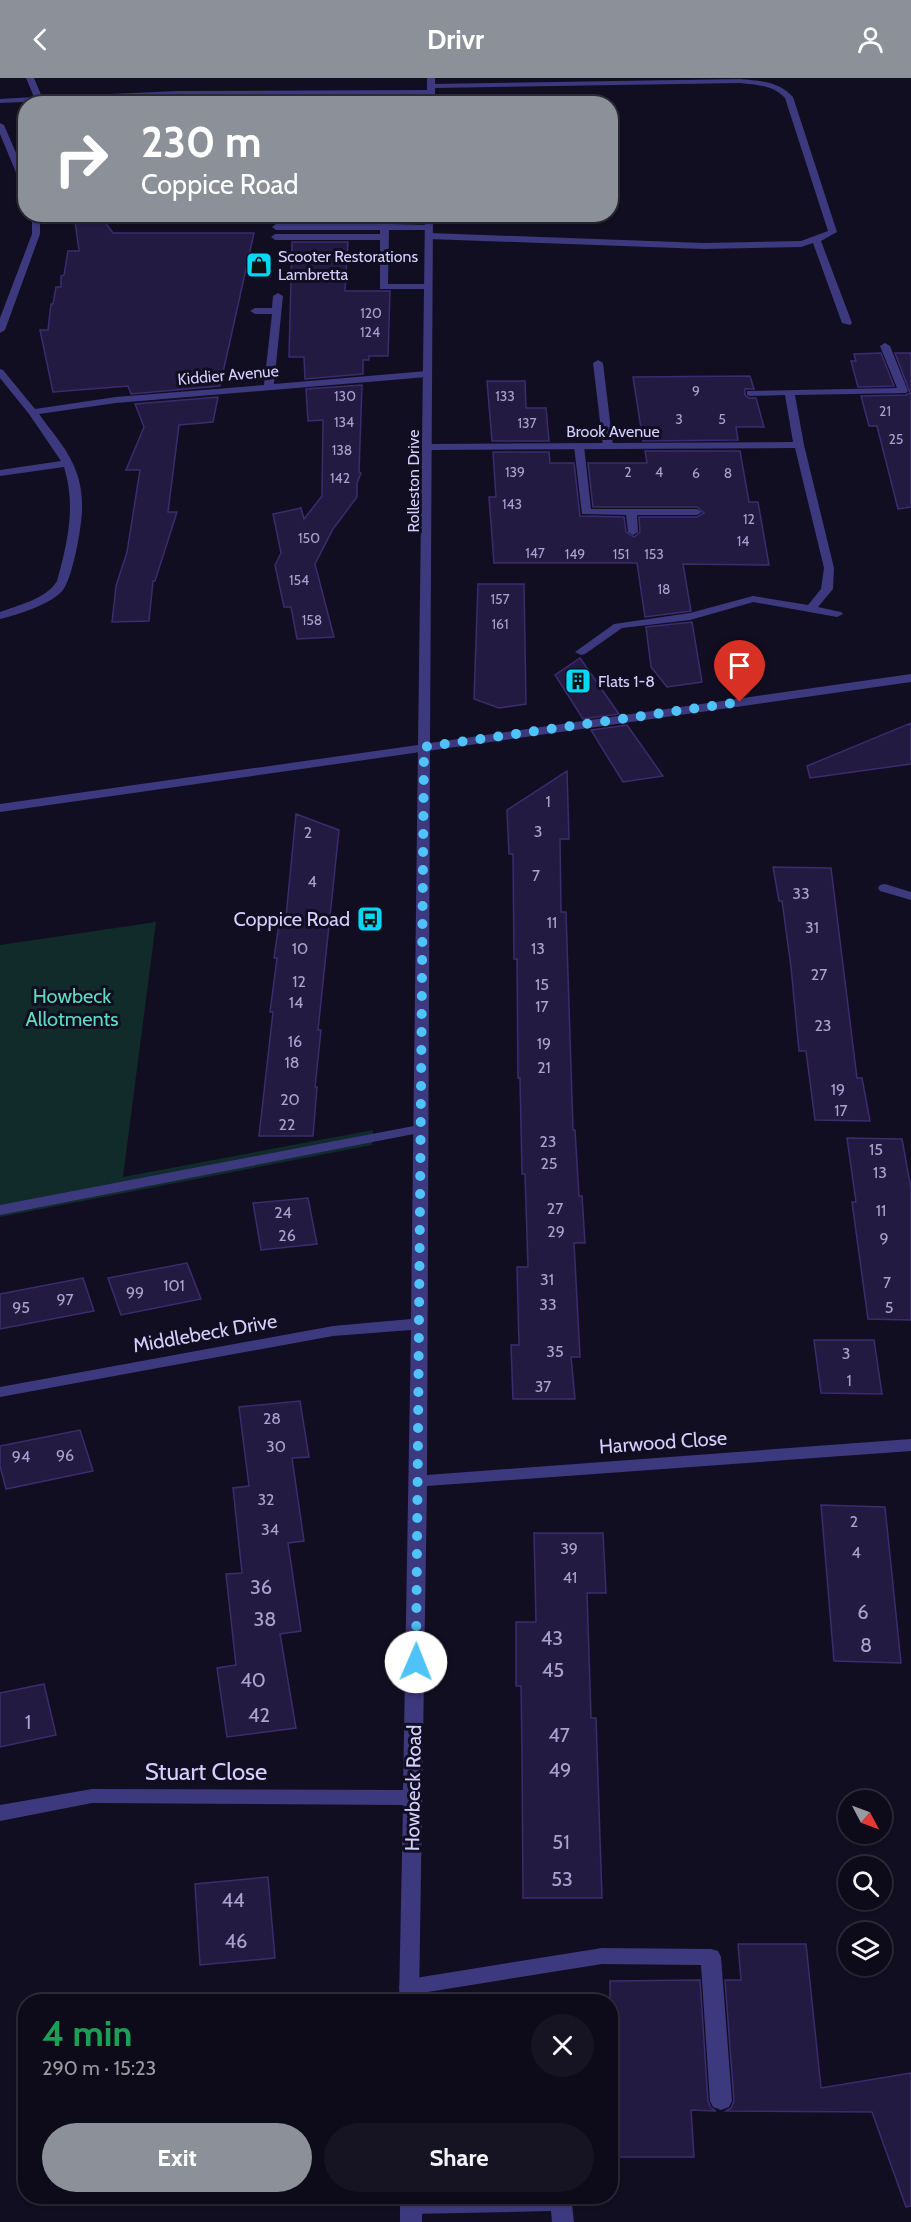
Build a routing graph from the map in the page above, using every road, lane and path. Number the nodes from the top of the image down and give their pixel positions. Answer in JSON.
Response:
{"nodes":[{"id":1,"x":30,"y":78,"type":"edge"},
{"id":2,"x":431,"y":85,"type":"edge"},
{"id":3,"x":38,"y":96,"type":"edge"},
{"id":4,"x":109,"y":96,"type":"edge"},
{"id":5,"x":18,"y":100,"type":"edge"},
{"id":6,"x":0,"y":101,"type":"edge"},
{"id":7,"x":0,"y":125,"type":"edge"},
{"id":8,"x":18,"y":168,"type":"edge"},
{"id":9,"x":36,"y":222,"type":"edge"},
{"id":10,"x":385,"y":222,"type":"edge"},
{"id":11,"x":429,"y":222,"type":"edge"},
{"id":12,"x":276,"y":227,"type":"dead end"},
{"id":13,"x":385,"y":227,"type":"junction"},
{"id":14,"x":429,"y":231,"type":"junction"},
{"id":15,"x":275,"y":237,"type":"dead end"},
{"id":16,"x":384,"y":237,"type":"junction"},
{"id":17,"x":816,"y":240,"type":"junction"},
{"id":18,"x":429,"y":287,"type":"junction"},
{"id":19,"x":278,"y":296,"type":"dead end"},
{"id":20,"x":255,"y":311,"type":"dead end"},
{"id":21,"x":276,"y":311,"type":"junction"},
{"id":22,"x":848,"y":323,"type":"dead end"},
{"id":23,"x":0,"y":330,"type":"edge"},
{"id":24,"x":885,"y":346,"type":"dead end"},
{"id":25,"x":598,"y":363,"type":"dead end"},
{"id":26,"x":0,"y":372,"type":"edge"},
{"id":27,"x":427,"y":374,"type":"junction"},
{"id":28,"x":269,"y":386,"type":"junction"},
{"id":29,"x":789,"y":392,"type":"junction"},
{"id":30,"x":750,"y":393,"type":"dead end"},
{"id":31,"x":33,"y":412,"type":"junction"},
{"id":32,"x":799,"y":445,"type":"junction"},
{"id":33,"x":579,"y":446,"type":"junction"},
{"id":34,"x":608,"y":446,"type":"junction"},
{"id":35,"x":429,"y":447,"type":"junction"},
{"id":36,"x":68,"y":463,"type":"junction"},
{"id":37,"x":0,"y":473,"type":"edge"},
{"id":38,"x":631,"y":512,"type":"junction"},
{"id":39,"x":697,"y":512,"type":"dead end"},
{"id":40,"x":633,"y":532,"type":"dead end"},
{"id":41,"x":811,"y":609,"type":"junction"},
{"id":42,"x":837,"y":614,"type":"dead end"},
{"id":43,"x":0,"y":616,"type":"edge"},
{"id":44,"x":581,"y":652,"type":"dead end"},
{"id":45,"x":911,"y":678,"type":"edge"},
{"id":46,"x":424,"y":747,"type":"junction"},
{"id":47,"x":0,"y":808,"type":"edge"},
{"id":48,"x":885,"y":888,"type":"dead end"},
{"id":49,"x":911,"y":897,"type":"edge"},
{"id":50,"x":420,"y":1129,"type":"junction"},
{"id":51,"x":0,"y":1210,"type":"edge"},
{"id":52,"x":419,"y":1324,"type":"junction"},
{"id":53,"x":0,"y":1392,"type":"edge"},
{"id":54,"x":911,"y":1445,"type":"edge"},
{"id":55,"x":418,"y":1480,"type":"junction"},
{"id":56,"x":414,"y":1798,"type":"junction"},
{"id":57,"x":0,"y":1813,"type":"edge"},
{"id":58,"x":409,"y":1994,"type":"edge"},
{"id":59,"x":721,"y":2101,"type":"dead end"},
{"id":60,"x":486,"y":2204,"type":"edge"},
{"id":61,"x":562,"y":2204,"type":"edge"},
{"id":62,"x":411,"y":2207,"type":"edge"},
{"id":63,"x":563,"y":2222,"type":"edge"}],
"edges":[{"from":1,"to":3,"type":"street"},
{"from":2,"to":4,"type":"street"},
{"from":2,"to":17,"type":"street"},
{"from":5,"to":6,"type":"street"},
{"from":7,"to":8,"type":"street"},
{"from":9,"to":23,"type":"street"},
{"from":10,"to":13,"type":"street"},
{"from":11,"to":14,"type":"street","name":"Rolleston Drive"},
{"from":12,"to":13,"type":"street"},
{"from":13,"to":14,"type":"street"},
{"from":13,"to":16,"type":"street"},
{"from":14,"to":17,"type":"street"},
{"from":14,"to":18,"type":"street","name":"Rolleston Drive"},
{"from":15,"to":16,"type":"street"},
{"from":16,"to":18,"type":"street"},
{"from":17,"to":22,"type":"street"},
{"from":18,"to":27,"type":"street","name":"Rolleston Drive"},
{"from":19,"to":21,"type":"street"},
{"from":20,"to":21,"type":"street"},
{"from":21,"to":28,"type":"street"},
{"from":24,"to":29,"type":"street"},
{"from":25,"to":34,"type":"street"},
{"from":26,"to":31,"type":"street"},
{"from":27,"to":28,"type":"street","name":"Kiddier Avenue"},
{"from":27,"to":35,"type":"street","name":"Rolleston Drive"},
{"from":28,"to":31,"type":"street","name":"Kiddier Avenue"},
{"from":29,"to":30,"type":"street"},
{"from":29,"to":32,"type":"street"},
{"from":31,"to":36,"type":"street"},
{"from":32,"to":34,"type":"street","name":"Brook Avenue"},
{"from":32,"to":41,"type":"street"},
{"from":33,"to":34,"type":"street","name":"Brook Avenue"},
{"from":33,"to":35,"type":"street","name":"Brook Avenue"},
{"from":33,"to":38,"type":"street"},
{"from":35,"to":46,"type":"street","name":"Rolleston Drive"},
{"from":36,"to":37,"type":"street"},
{"from":36,"to":43,"type":"street"},
{"from":38,"to":39,"type":"street"},
{"from":38,"to":40,"type":"street"},
{"from":41,"to":42,"type":"street"},
{"from":41,"to":44,"type":"street"},
{"from":45,"to":46,"type":"street"},
{"from":46,"to":47,"type":"street"},
{"from":46,"to":50,"type":"street","name":"Howbeck Road"},
{"from":48,"to":49,"type":"street"},
{"from":50,"to":51,"type":"street"},
{"from":50,"to":52,"type":"street","name":"Howbeck Road"},
{"from":52,"to":53,"type":"street","name":"Middlebeck Drive"},
{"from":52,"to":55,"type":"street","name":"Howbeck Road"},
{"from":54,"to":55,"type":"street","name":"Harwood Close"},
{"from":55,"to":56,"type":"street","name":"Howbeck Road"},
{"from":56,"to":57,"type":"street","name":"Stuart Close"},
{"from":56,"to":58,"type":"street","name":"Howbeck Road"},
{"from":58,"to":59,"type":"street"},
{"from":60,"to":62,"type":"street"},
{"from":61,"to":63,"type":"street"}]}
